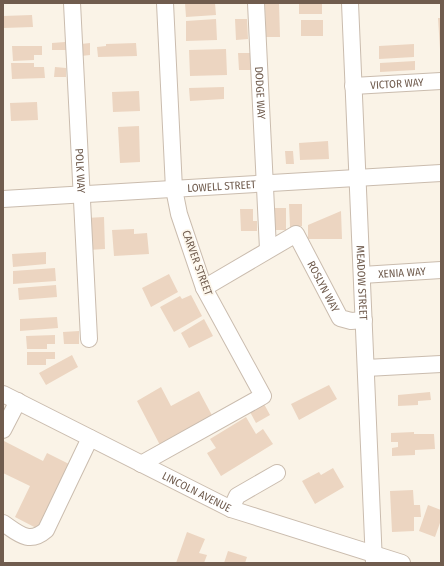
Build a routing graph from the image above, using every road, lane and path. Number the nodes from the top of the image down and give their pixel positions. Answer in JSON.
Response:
{"nodes":[{"id":1,"x":72,"y":3,"type":"edge"},
{"id":2,"x":165,"y":3,"type":"edge"},
{"id":3,"x":256,"y":3,"type":"edge"},
{"id":4,"x":350,"y":3,"type":"edge"},
{"id":5,"x":441,"y":81,"type":"edge"},
{"id":6,"x":353,"y":86,"type":"junction"},
{"id":7,"x":441,"y":173,"type":"edge"},
{"id":8,"x":359,"y":178,"type":"junction"},
{"id":9,"x":265,"y":184,"type":"junction"},
{"id":10,"x":174,"y":189,"type":"junction"},
{"id":11,"x":81,"y":194,"type":"junction"},
{"id":12,"x":3,"y":199,"type":"edge"},
{"id":13,"x":268,"y":249,"type":"junction"},
{"id":14,"x":441,"y":270,"type":"edge"},
{"id":15,"x":362,"y":275,"type":"junction"},
{"id":16,"x":204,"y":288,"type":"junction"},
{"id":17,"x":364,"y":320,"type":"junction"},
{"id":18,"x":90,"y":339,"type":"dead end"},
{"id":19,"x":441,"y":364,"type":"edge"},
{"id":20,"x":366,"y":368,"type":"junction"},
{"id":21,"x":8,"y":398,"type":"edge"},
{"id":22,"x":3,"y":430,"type":"edge"},
{"id":23,"x":90,"y":438,"type":"junction"},
{"id":24,"x":141,"y":464,"type":"junction"},
{"id":25,"x":277,"y":473,"type":"dead end"},
{"id":26,"x":231,"y":509,"type":"junction"},
{"id":27,"x":3,"y":523,"type":"edge"},
{"id":28,"x":374,"y":559,"type":"edge"},
{"id":29,"x":402,"y":563,"type":"edge"}],
"edges":[{"from":1,"to":11,"type":"street","name":"POLK WAY"},
{"from":2,"to":10,"type":"street","name":"CARVER STREET"},
{"from":3,"to":9,"type":"street","name":"DODGE WAY"},
{"from":4,"to":6,"type":"street","name":"MEADOW STREET"},
{"from":5,"to":6,"type":"street","name":"VICTOR WAY"},
{"from":6,"to":8,"type":"street","name":"MEADOW STREET"},
{"from":7,"to":8,"type":"street","name":"LOWELL STREET"},
{"from":8,"to":9,"type":"street","name":"LOWELL STREET"},
{"from":8,"to":15,"type":"street","name":"MEADOW STREET"},
{"from":9,"to":10,"type":"street","name":"LOWELL STREET"},
{"from":9,"to":13,"type":"street","name":"DODGE WAY"},
{"from":10,"to":11,"type":"street","name":"LOWELL STREET"},
{"from":10,"to":16,"type":"street","name":"CARVER STREET"},
{"from":11,"to":12,"type":"street","name":"LOWELL STREET"},
{"from":11,"to":18,"type":"street","name":"POLK WAY"},
{"from":13,"to":16,"type":"street"},
{"from":13,"to":17,"type":"street","name":"ROSLYN WAY"},
{"from":14,"to":15,"type":"street","name":"XENIA WAY"},
{"from":15,"to":17,"type":"street","name":"MEADOW STREET"},
{"from":16,"to":24,"type":"street","name":"CARVER STREET"},
{"from":17,"to":20,"type":"street","name":"MEADOW STREET"},
{"from":19,"to":20,"type":"street"},
{"from":20,"to":28,"type":"street","name":"MEADOW STREET"},
{"from":21,"to":22,"type":"street"},
{"from":21,"to":23,"type":"street","name":"LINCOLN AVENUE"},
{"from":23,"to":24,"type":"street","name":"LINCOLN AVENUE"},
{"from":23,"to":27,"type":"street"},
{"from":24,"to":26,"type":"street","name":"LINCOLN AVENUE"},
{"from":25,"to":26,"type":"street"},
{"from":26,"to":28,"type":"street","name":"LINCOLN AVENUE"},
{"from":28,"to":29,"type":"street","name":"LINCOLN AVENUE"}]}
